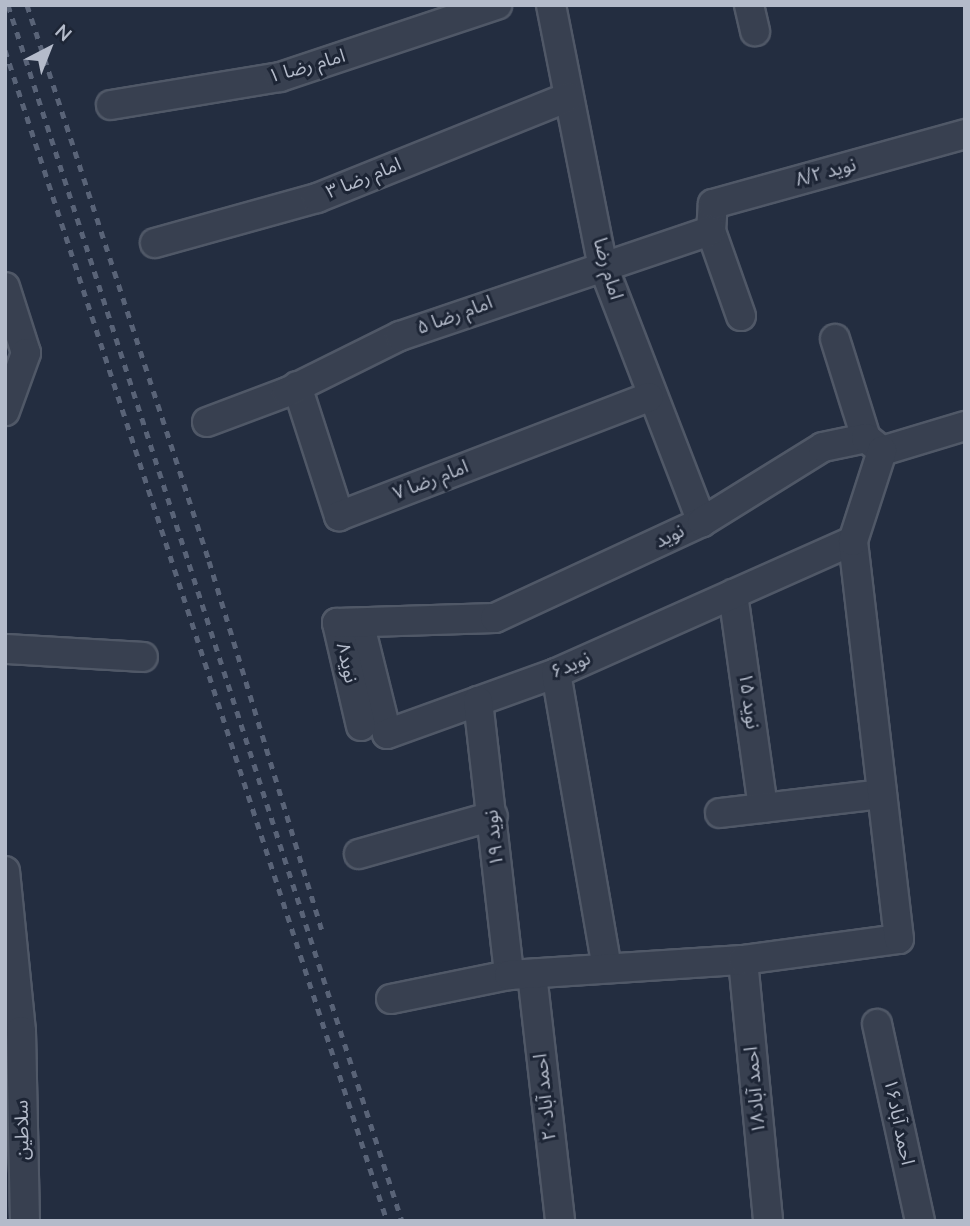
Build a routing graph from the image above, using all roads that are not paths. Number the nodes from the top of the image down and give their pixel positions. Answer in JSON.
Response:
{"nodes":[{"id":1,"x":497,"y":5,"type":"edge"},
{"id":2,"x":551,"y":5,"type":"edge"},
{"id":3,"x":568,"y":97,"type":"junction"},
{"id":4,"x":111,"y":105,"type":"dead end"},
{"id":5,"x":965,"y":134,"type":"edge"},
{"id":6,"x":711,"y":231,"type":"junction"},
{"id":7,"x":155,"y":243,"type":"dead end"},
{"id":8,"x":602,"y":264,"type":"junction"},
{"id":9,"x":5,"y":287,"type":"edge"},
{"id":10,"x":741,"y":317,"type":"dead end"},
{"id":11,"x":835,"y":339,"type":"dead end"},
{"id":12,"x":297,"y":386,"type":"junction"},
{"id":13,"x":649,"y":397,"type":"junction"},
{"id":14,"x":5,"y":411,"type":"edge"},
{"id":15,"x":207,"y":422,"type":"dead end"},
{"id":16,"x":965,"y":426,"type":"edge"},
{"id":17,"x":874,"y":445,"type":"junction"},
{"id":18,"x":702,"y":522,"type":"junction"},
{"id":19,"x":853,"y":541,"type":"junction"},
{"id":20,"x":733,"y":594,"type":"junction"},
{"id":21,"x":360,"y":626,"type":"junction"},
{"id":22,"x":5,"y":649,"type":"edge"},
{"id":23,"x":143,"y":657,"type":"dead end"},
{"id":24,"x":556,"y":673,"type":"junction"},
{"id":25,"x":478,"y":701,"type":"junction"},
{"id":26,"x":360,"y":726,"type":"dead end"},
{"id":27,"x":882,"y":794,"type":"junction"},
{"id":28,"x":763,"y":808,"type":"junction"},
{"id":29,"x":720,"y":813,"type":"dead end"},
{"id":30,"x":493,"y":816,"type":"junction"},
{"id":31,"x":359,"y":854,"type":"dead end"},
{"id":32,"x":5,"y":871,"type":"edge"},
{"id":33,"x":8,"y":925,"type":"edge"},
{"id":34,"x":743,"y":960,"type":"junction"},
{"id":35,"x":607,"y":967,"type":"junction"},
{"id":36,"x":520,"y":974,"type":"junction"},
{"id":37,"x":391,"y":999,"type":"dead end"},
{"id":38,"x":877,"y":1024,"type":"dead end"},
{"id":39,"x":13,"y":1034,"type":"edge"},
{"id":40,"x":25,"y":1221,"type":"edge"},
{"id":41,"x":559,"y":1221,"type":"edge"},
{"id":42,"x":768,"y":1221,"type":"edge"},
{"id":43,"x":920,"y":1221,"type":"edge"}],
"edges":[{"from":1,"to":4,"type":"street","name":"امام رضا ۱"},
{"from":2,"to":3,"type":"street","name":"امام رضا"},
{"from":3,"to":7,"type":"street","name":"امام رضا ۳"},
{"from":3,"to":8,"type":"street","name":"امام رضا"},
{"from":5,"to":6,"type":"street","name":"نوید ۸/۲"},
{"from":6,"to":8,"type":"street","name":"امام رضا ۵"},
{"from":6,"to":10,"type":"street"},
{"from":8,"to":12,"type":"street","name":"امام رضا ۵"},
{"from":8,"to":13,"type":"street","name":"امام رضا"},
{"from":9,"to":14,"type":"street"},
{"from":11,"to":17,"type":"street"},
{"from":12,"to":13,"type":"street","name":"امام رضا ۷"},
{"from":12,"to":15,"type":"street","name":"امام رضا ۵"},
{"from":13,"to":18,"type":"street","name":"امام رضا"},
{"from":16,"to":17,"type":"street","name":"نوید"},
{"from":17,"to":18,"type":"street","name":"نوید"},
{"from":17,"to":19,"type":"street"},
{"from":18,"to":21,"type":"street","name":"نوید"},
{"from":19,"to":20,"type":"street","name":"نوید۶"},
{"from":19,"to":27,"type":"street"},
{"from":20,"to":24,"type":"street","name":"نوید۶"},
{"from":20,"to":28,"type":"street","name":"نوید ۱۵"},
{"from":21,"to":25,"type":"street","name":"نوید۶"},
{"from":21,"to":26,"type":"street","name":"نوید۸"},
{"from":22,"to":23,"type":"street"},
{"from":24,"to":25,"type":"street","name":"نوید۶"},
{"from":24,"to":35,"type":"street"},
{"from":25,"to":30,"type":"street","name":"نوید ۱۹"},
{"from":27,"to":28,"type":"street"},
{"from":27,"to":34,"type":"street"},
{"from":28,"to":29,"type":"street"},
{"from":30,"to":31,"type":"street"},
{"from":30,"to":36,"type":"street","name":"نوید ۱۹"},
{"from":32,"to":33,"type":"street","name":"سلاطین"},
{"from":33,"to":39,"type":"street","name":"سلاطین"},
{"from":34,"to":35,"type":"street"},
{"from":34,"to":42,"type":"street","name":"احمد آباد۱۸"},
{"from":35,"to":36,"type":"street"},
{"from":36,"to":37,"type":"street"},
{"from":36,"to":41,"type":"street","name":"احمد آباد۲۰"},
{"from":38,"to":43,"type":"street","name":"احمد آباد۱۶"},
{"from":39,"to":40,"type":"street","name":"سلاطین"}]}
